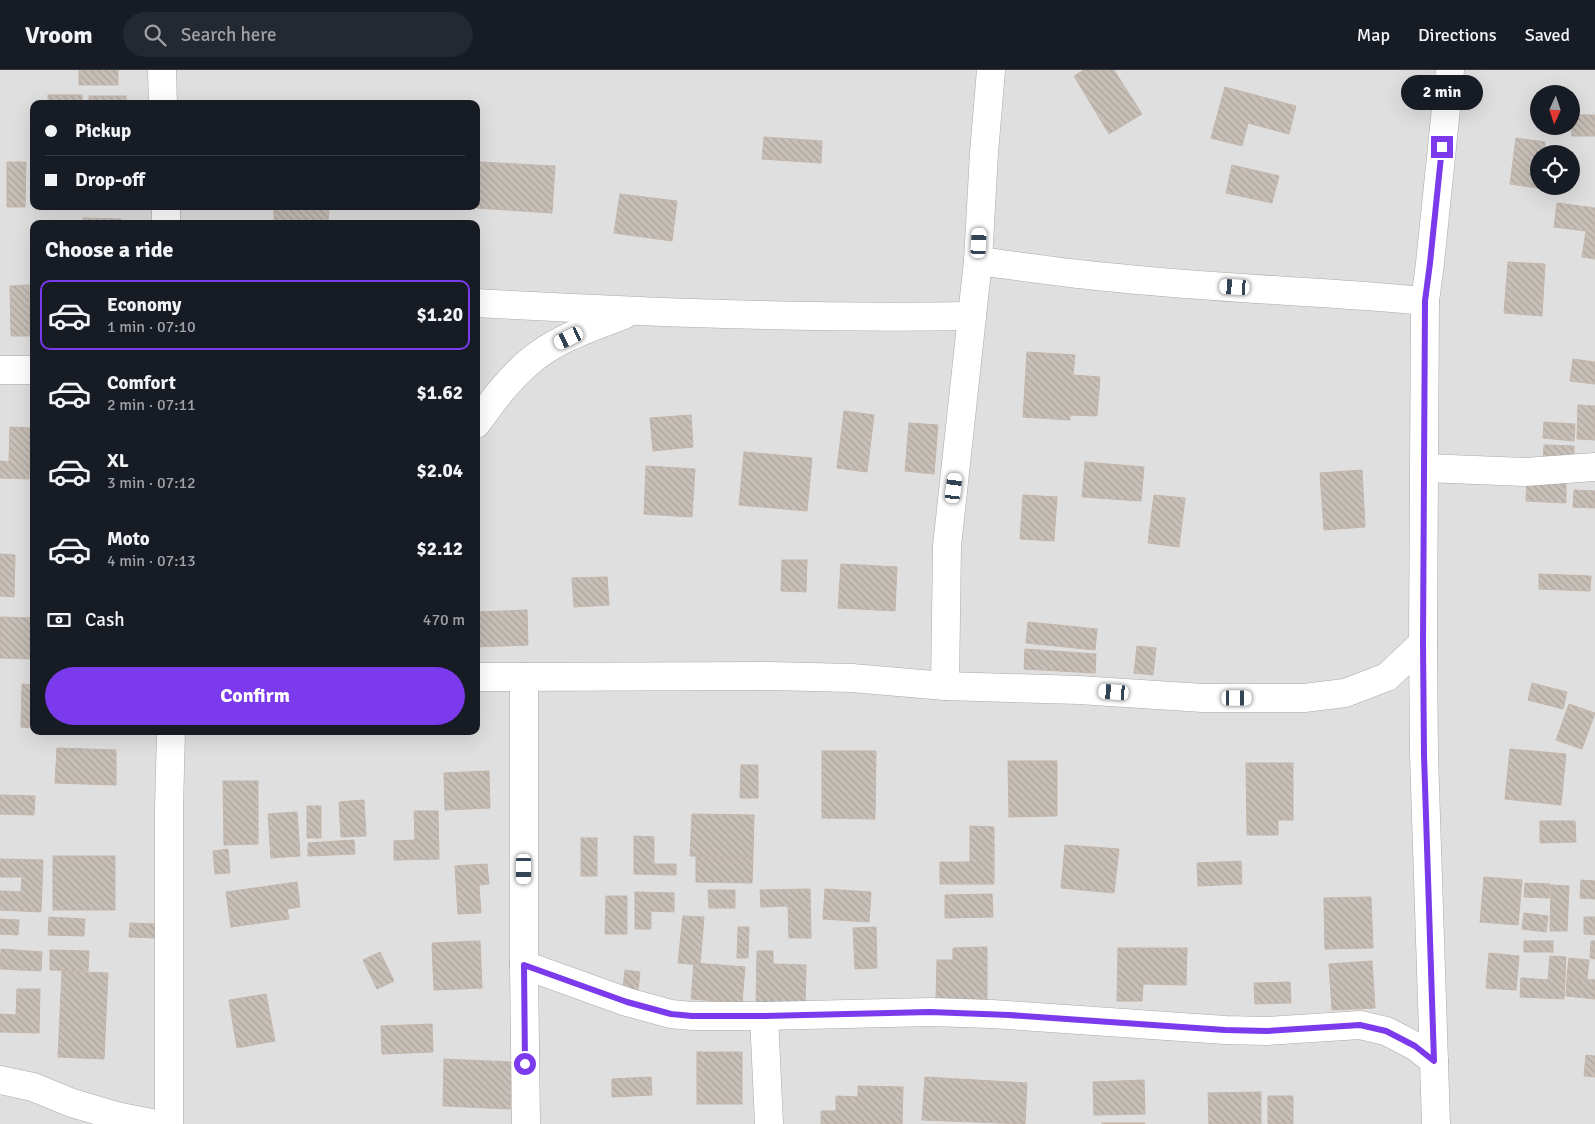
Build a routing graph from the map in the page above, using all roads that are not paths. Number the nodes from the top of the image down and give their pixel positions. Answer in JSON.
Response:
{"nodes":[{"id":1,"x":162,"y":70,"type":"edge"},
{"id":2,"x":992,"y":70,"type":"edge"},
{"id":3,"x":1450,"y":70,"type":"edge"},
{"id":4,"x":163,"y":100,"type":"edge"},
{"id":5,"x":978,"y":261,"type":"junction"},
{"id":6,"x":1425,"y":301,"type":"junction"},
{"id":7,"x":480,"y":303,"type":"edge"},
{"id":8,"x":633,"y":312,"type":"junction"},
{"id":9,"x":972,"y":316,"type":"junction"},
{"id":10,"x":0,"y":370,"type":"edge"},
{"id":11,"x":30,"y":370,"type":"edge"},
{"id":12,"x":480,"y":419,"type":"edge"},
{"id":13,"x":1425,"y":468,"type":"junction"},
{"id":14,"x":1595,"y":468,"type":"edge"},
{"id":15,"x":1423,"y":643,"type":"junction"},
{"id":16,"x":480,"y":677,"type":"edge"},
{"id":17,"x":524,"y":677,"type":"junction"},
{"id":18,"x":945,"y":686,"type":"junction"},
{"id":19,"x":171,"y":735,"type":"edge"},
{"id":20,"x":524,"y":965,"type":"junction"},
{"id":21,"x":764,"y":1016,"type":"junction"},
{"id":22,"x":1434,"y":1061,"type":"junction"},
{"id":23,"x":0,"y":1080,"type":"edge"},
{"id":24,"x":156,"y":1124,"type":"edge"},
{"id":25,"x":169,"y":1124,"type":"edge"},
{"id":26,"x":526,"y":1124,"type":"edge"},
{"id":27,"x":769,"y":1124,"type":"edge"},
{"id":28,"x":1436,"y":1124,"type":"edge"}],
"edges":[{"from":1,"to":4,"type":"street"},
{"from":2,"to":5,"type":"street"},
{"from":3,"to":6,"type":"street"},
{"from":5,"to":6,"type":"street"},
{"from":5,"to":9,"type":"street"},
{"from":6,"to":13,"type":"street"},
{"from":7,"to":8,"type":"street"},
{"from":8,"to":9,"type":"street"},
{"from":8,"to":12,"type":"street"},
{"from":9,"to":18,"type":"street"},
{"from":10,"to":11,"type":"street"},
{"from":13,"to":14,"type":"street"},
{"from":13,"to":15,"type":"street"},
{"from":15,"to":18,"type":"street"},
{"from":15,"to":22,"type":"street"},
{"from":16,"to":17,"type":"street"},
{"from":17,"to":18,"type":"street"},
{"from":17,"to":20,"type":"street"},
{"from":19,"to":25,"type":"street"},
{"from":20,"to":21,"type":"street"},
{"from":20,"to":26,"type":"street"},
{"from":21,"to":22,"type":"street"},
{"from":21,"to":27,"type":"street"},
{"from":22,"to":28,"type":"street"},
{"from":23,"to":24,"type":"street"}]}
